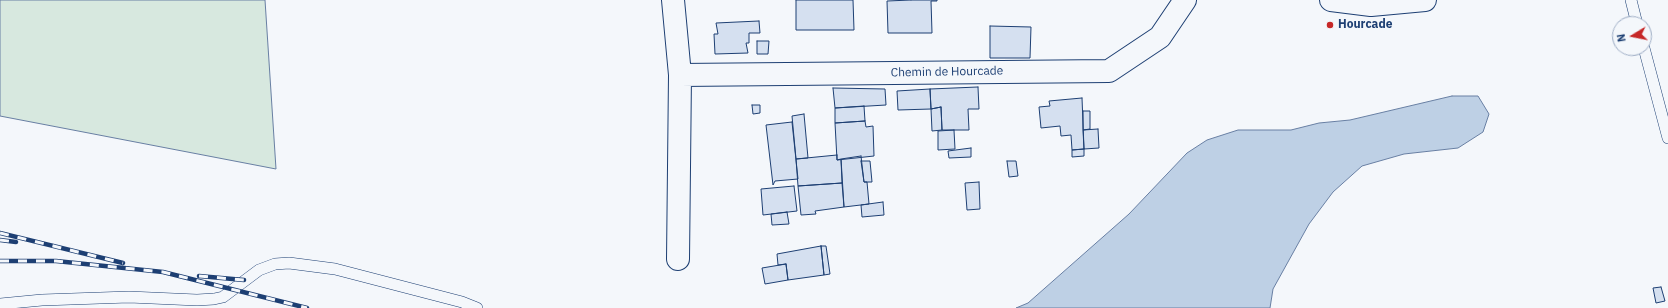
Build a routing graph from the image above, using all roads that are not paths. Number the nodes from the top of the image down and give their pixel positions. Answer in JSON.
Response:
{"nodes":[{"id":1,"x":673,"y":0,"type":"edge"},
{"id":2,"x":1185,"y":0,"type":"edge"},
{"id":3,"x":1331,"y":0,"type":"edge"},
{"id":4,"x":1426,"y":0,"type":"edge"},
{"id":5,"x":1631,"y":0,"type":"edge"},
{"id":6,"x":1635,"y":16,"type":"edge"},
{"id":7,"x":1646,"y":56,"type":"edge"},
{"id":8,"x":680,"y":75,"type":"junction"},
{"id":9,"x":1668,"y":138,"type":"edge"},
{"id":10,"x":678,"y":259,"type":"dead end"},
{"id":11,"x":0,"y":304,"type":"edge"},
{"id":12,"x":477,"y":308,"type":"edge"}],
"edges":[{"from":1,"to":8,"type":"street"},
{"from":2,"to":8,"type":"street","name":"Chemin de Hourcade"},
{"from":3,"to":4,"type":"street"},
{"from":5,"to":6,"type":"lane"},
{"from":7,"to":9,"type":"lane"},
{"from":8,"to":10,"type":"street"},
{"from":11,"to":12,"type":"lane"}]}
